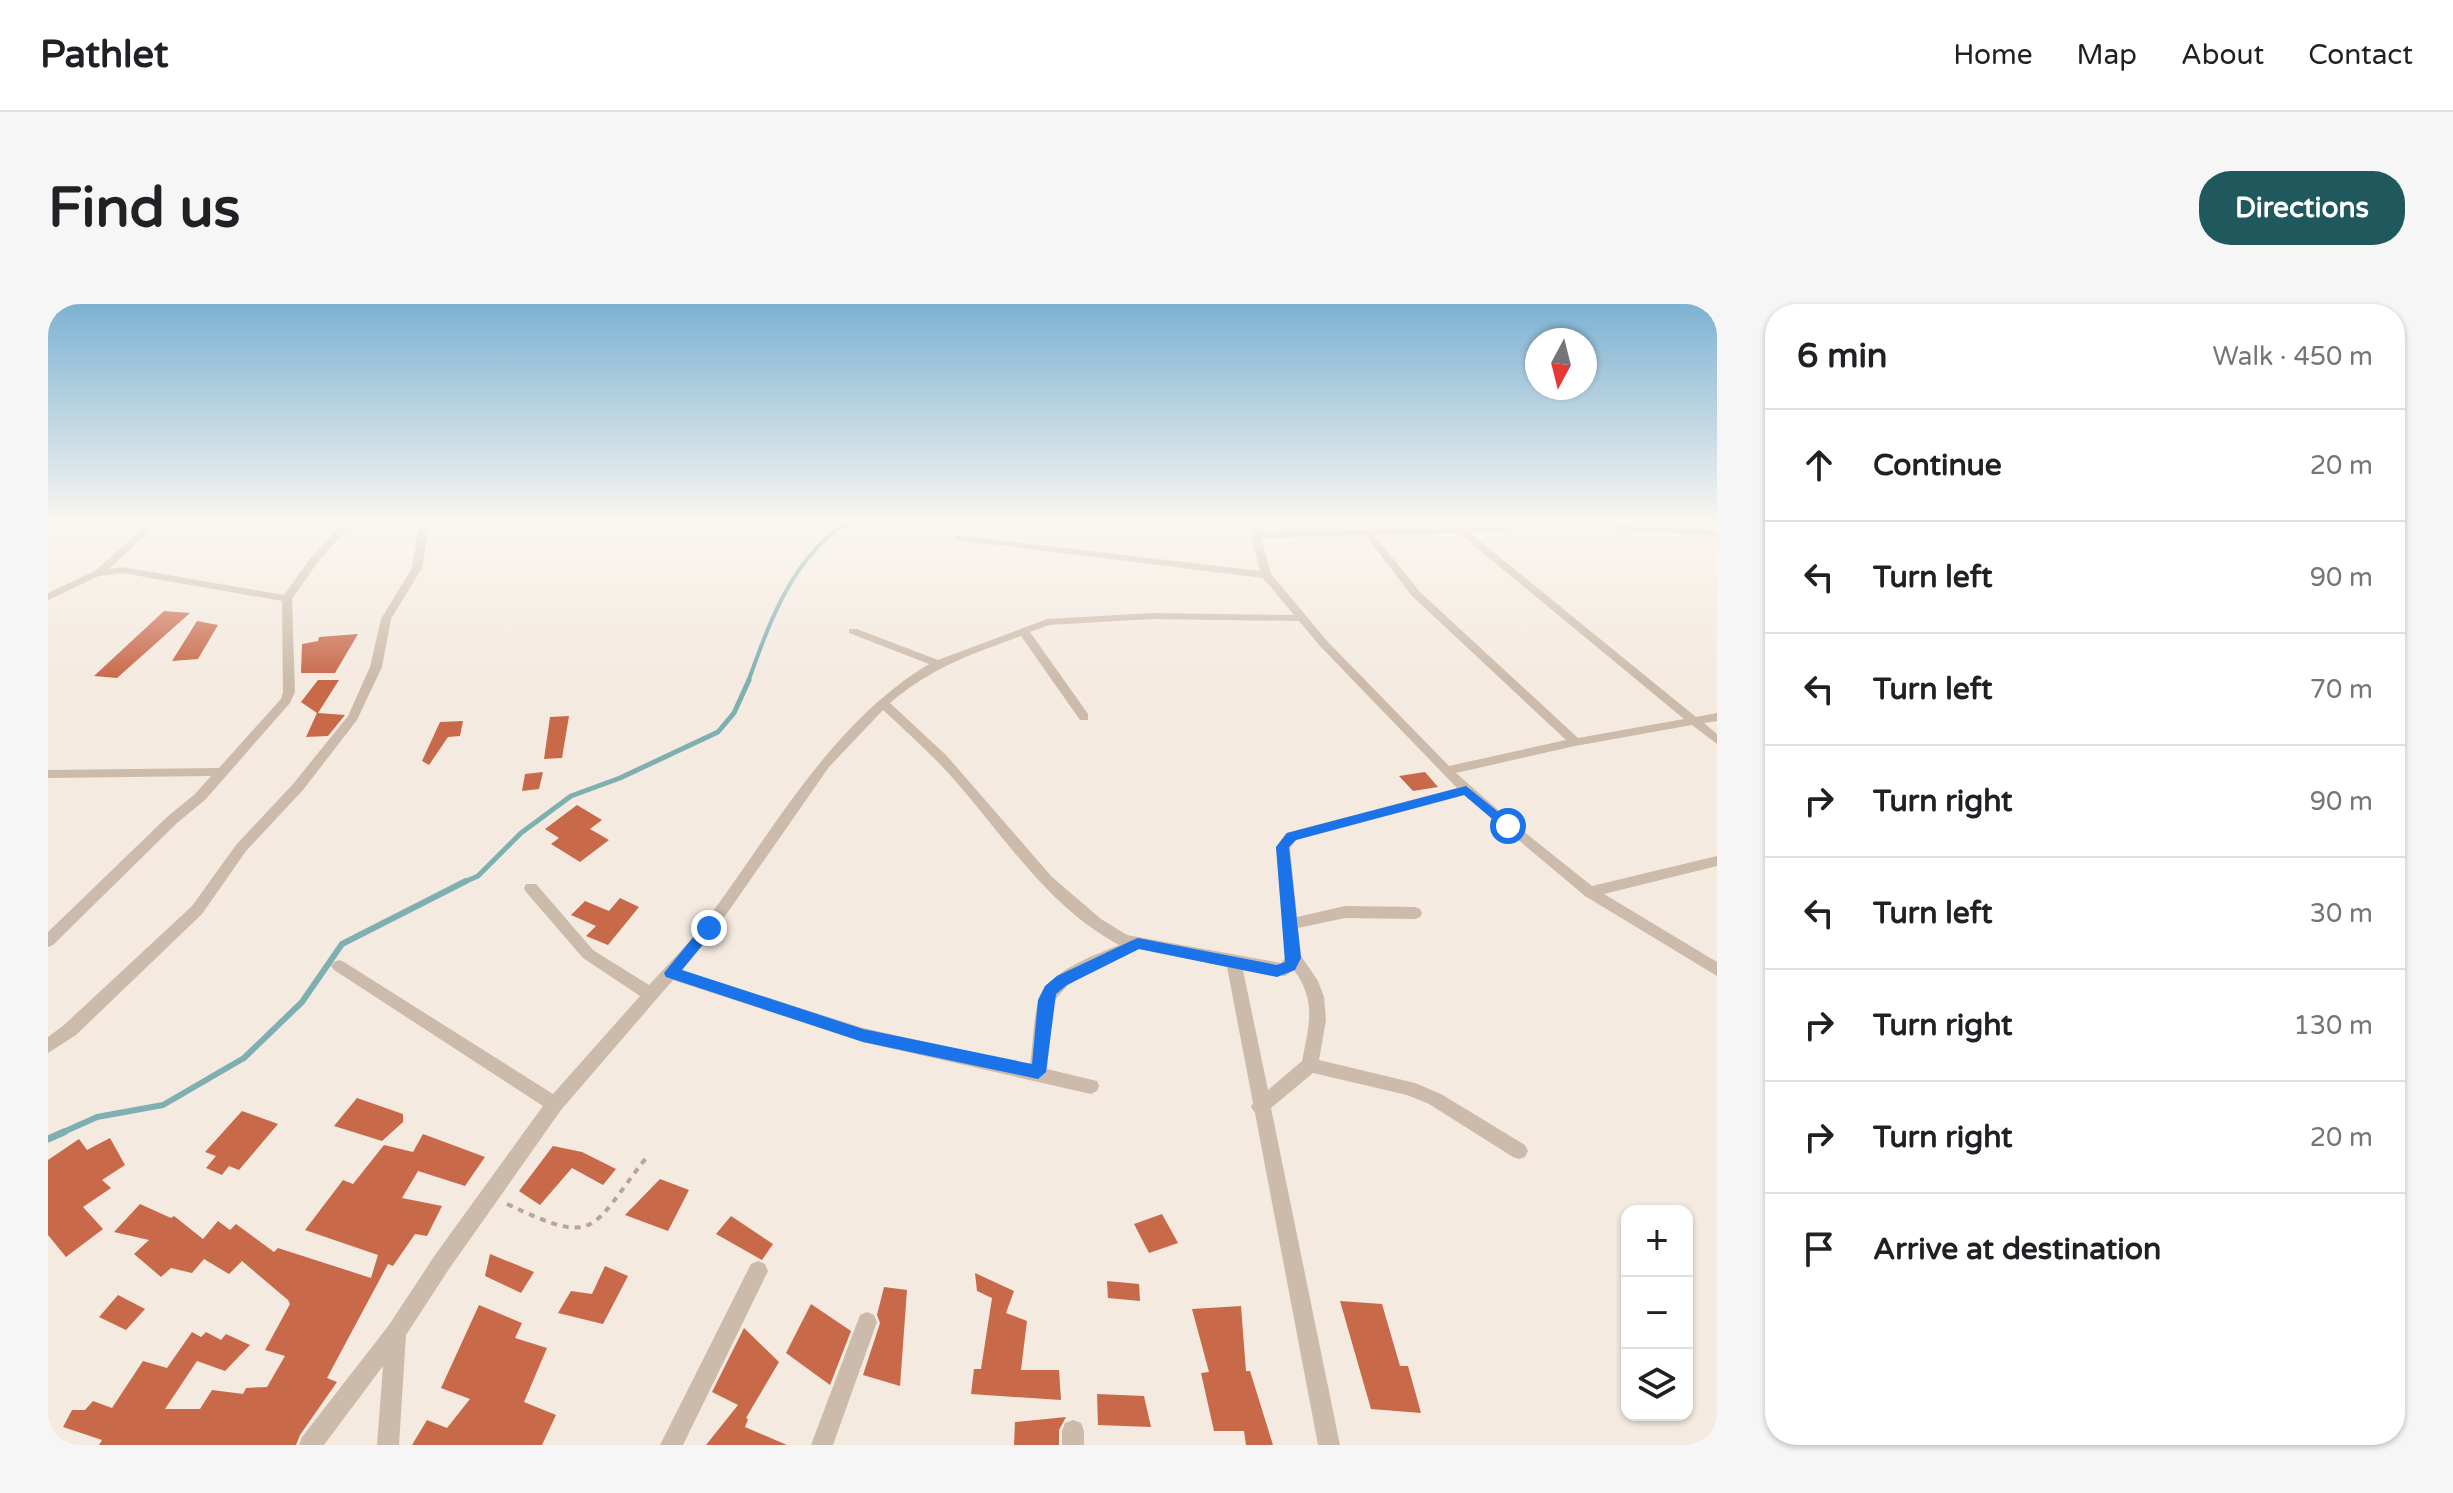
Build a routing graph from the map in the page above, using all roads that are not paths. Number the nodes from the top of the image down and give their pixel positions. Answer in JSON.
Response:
{"nodes":[{"id":1,"x":97,"y":573,"type":"edge"},
{"id":2,"x":149,"y":573,"type":"edge"},
{"id":3,"x":305,"y":573,"type":"edge"},
{"id":4,"x":414,"y":573,"type":"edge"},
{"id":5,"x":1252,"y":573,"type":"edge"},
{"id":6,"x":1400,"y":573,"type":"edge"},
{"id":7,"x":1514,"y":573,"type":"edge"},
{"id":8,"x":1266,"y":575,"type":"joint"},
{"id":9,"x":48,"y":597,"type":"edge"},
{"id":10,"x":287,"y":599,"type":"junction"},
{"id":11,"x":1303,"y":618,"type":"junction"},
{"id":12,"x":853,"y":631,"type":"dead end"},
{"id":13,"x":1025,"y":633,"type":"junction"},
{"id":14,"x":938,"y":664,"type":"junction"},
{"id":15,"x":883,"y":703,"type":"junction"},
{"id":16,"x":1084,"y":717,"type":"dead end"},
{"id":17,"x":1717,"y":717,"type":"edge"},
{"id":18,"x":1693,"y":721,"type":"junction"},
{"id":19,"x":1717,"y":740,"type":"edge"},
{"id":20,"x":1575,"y":742,"type":"junction"},
{"id":21,"x":1446,"y":771,"type":"junction"},
{"id":22,"x":223,"y":772,"type":"junction"},
{"id":23,"x":48,"y":774,"type":"edge"},
{"id":24,"x":1466,"y":790,"type":"junction"},
{"id":25,"x":1717,"y":861,"type":"edge"},
{"id":26,"x":531,"y":888,"type":"dead end"},
{"id":27,"x":1590,"y":892,"type":"junction"},
{"id":28,"x":1415,"y":913,"type":"dead end"},
{"id":29,"x":1291,"y":924,"type":"junction"},
{"id":30,"x":48,"y":941,"type":"edge"},
{"id":31,"x":1138,"y":943,"type":"junction"},
{"id":32,"x":1294,"y":958,"type":"junction"},
{"id":33,"x":1234,"y":962,"type":"junction"},
{"id":34,"x":339,"y":966,"type":"dead end"},
{"id":35,"x":1717,"y":970,"type":"edge"},
{"id":36,"x":671,"y":973,"type":"junction"},
{"id":37,"x":652,"y":995,"type":"junction"},
{"id":38,"x":48,"y":1046,"type":"edge"},
{"id":39,"x":1310,"y":1065,"type":"junction"},
{"id":40,"x":1038,"y":1072,"type":"junction"},
{"id":41,"x":1091,"y":1086,"type":"dead end"},
{"id":42,"x":555,"y":1104,"type":"junction"},
{"id":43,"x":1260,"y":1107,"type":"junction"},
{"id":44,"x":1519,"y":1151,"type":"dead end"},
{"id":45,"x":758,"y":1271,"type":"dead end"},
{"id":46,"x":867,"y":1322,"type":"dead end"},
{"id":47,"x":396,"y":1332,"type":"junction"},
{"id":48,"x":310,"y":1445,"type":"edge"},
{"id":49,"x":388,"y":1445,"type":"edge"},
{"id":50,"x":671,"y":1445,"type":"edge"},
{"id":51,"x":822,"y":1445,"type":"edge"},
{"id":52,"x":1329,"y":1445,"type":"edge"}],
"edges":[{"from":1,"to":9,"type":"street"},
{"from":2,"to":10,"type":"street"},
{"from":3,"to":10,"type":"street"},
{"from":4,"to":38,"type":"street"},
{"from":5,"to":8,"type":"street"},
{"from":6,"to":20,"type":"street"},
{"from":7,"to":18,"type":"street"},
{"from":8,"to":11,"type":"street"},
{"from":10,"to":22,"type":"street"},
{"from":11,"to":13,"type":"street"},
{"from":11,"to":21,"type":"street"},
{"from":12,"to":14,"type":"street"},
{"from":13,"to":14,"type":"street"},
{"from":13,"to":16,"type":"street"},
{"from":14,"to":15,"type":"street"},
{"from":15,"to":31,"type":"street"},
{"from":15,"to":36,"type":"street"},
{"from":17,"to":18,"type":"street"},
{"from":18,"to":19,"type":"street"},
{"from":18,"to":20,"type":"street"},
{"from":20,"to":21,"type":"street"},
{"from":21,"to":24,"type":"street"},
{"from":22,"to":23,"type":"street"},
{"from":22,"to":30,"type":"street"},
{"from":24,"to":27,"type":"street"},
{"from":24,"to":29,"type":"street"},
{"from":25,"to":27,"type":"street"},
{"from":26,"to":37,"type":"street"},
{"from":27,"to":35,"type":"street"},
{"from":28,"to":29,"type":"street"},
{"from":29,"to":32,"type":"street"},
{"from":31,"to":33,"type":"street"},
{"from":31,"to":40,"type":"street"},
{"from":32,"to":33,"type":"street"},
{"from":32,"to":39,"type":"street"},
{"from":33,"to":43,"type":"street"},
{"from":34,"to":42,"type":"street"},
{"from":36,"to":37,"type":"street"},
{"from":36,"to":40,"type":"street"},
{"from":37,"to":42,"type":"street"},
{"from":39,"to":43,"type":"street"},
{"from":39,"to":44,"type":"street"},
{"from":40,"to":41,"type":"street"},
{"from":42,"to":47,"type":"street"},
{"from":43,"to":52,"type":"street"},
{"from":45,"to":50,"type":"street"},
{"from":46,"to":51,"type":"street"},
{"from":47,"to":48,"type":"street"},
{"from":47,"to":49,"type":"street"}]}
